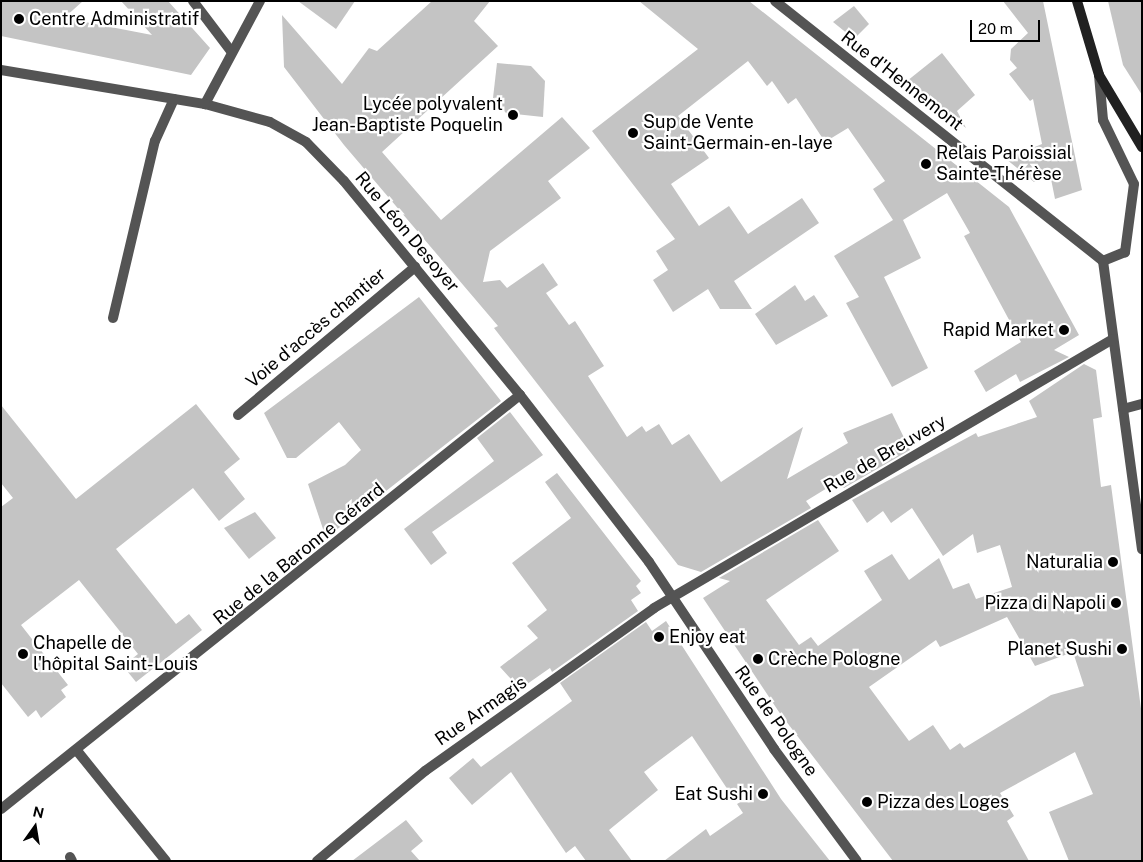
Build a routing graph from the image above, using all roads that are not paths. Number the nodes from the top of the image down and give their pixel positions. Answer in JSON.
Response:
{"nodes":[{"id":1,"x":193,"y":1,"type":"edge"},
{"id":2,"x":260,"y":1,"type":"edge"},
{"id":3,"x":774,"y":1,"type":"edge"},
{"id":4,"x":1077,"y":1,"type":"edge"},
{"id":5,"x":231,"y":51,"type":"junction"},
{"id":6,"x":1,"y":70,"type":"edge"},
{"id":7,"x":1099,"y":76,"type":"junction"},
{"id":8,"x":174,"y":99,"type":"junction"},
{"id":9,"x":205,"y":104,"type":"junction"},
{"id":10,"x":1142,"y":147,"type":"edge"},
{"id":11,"x":1103,"y":261,"type":"junction"},
{"id":12,"x":415,"y":266,"type":"junction"},
{"id":13,"x":113,"y":318,"type":"dead end"},
{"id":14,"x":1113,"y":339,"type":"junction"},
{"id":15,"x":520,"y":395,"type":"junction"},
{"id":16,"x":1142,"y":404,"type":"edge"},
{"id":17,"x":1123,"y":409,"type":"junction"},
{"id":18,"x":238,"y":415,"type":"dead end"},
{"id":19,"x":1142,"y":549,"type":"edge"},
{"id":20,"x":672,"y":597,"type":"junction"},
{"id":21,"x":78,"y":752,"type":"junction"},
{"id":22,"x":1,"y":809,"type":"edge"},
{"id":23,"x":166,"y":861,"type":"edge"},
{"id":24,"x":317,"y":861,"type":"edge"},
{"id":25,"x":857,"y":861,"type":"edge"}],
"edges":[{"from":1,"to":5,"type":"street"},
{"from":2,"to":5,"type":"street"},
{"from":3,"to":11,"type":"street","name":"Rue d'Hennemont"},
{"from":4,"to":7,"type":"main road"},
{"from":5,"to":9,"type":"street"},
{"from":6,"to":8,"type":"street","name":"Rue Léon Desoyer"},
{"from":7,"to":10,"type":"main road"},
{"from":7,"to":11,"type":"street"},
{"from":8,"to":9,"type":"street","name":"Rue Léon Desoyer"},
{"from":8,"to":13,"type":"street"},
{"from":9,"to":12,"type":"street","name":"Rue Léon Desoyer"},
{"from":11,"to":14,"type":"street"},
{"from":12,"to":15,"type":"street","name":"Rue Léon Desoyer"},
{"from":12,"to":18,"type":"street","name":"Voie d'accès chantier"},
{"from":14,"to":17,"type":"street"},
{"from":14,"to":20,"type":"street","name":"Rue de Breuvery"},
{"from":15,"to":20,"type":"street","name":"Rue Léon Desoyer"},
{"from":15,"to":21,"type":"street","name":"Rue de la Baronne Gérard"},
{"from":16,"to":17,"type":"street"},
{"from":17,"to":19,"type":"street"},
{"from":20,"to":24,"type":"street","name":"Rue Armagis"},
{"from":20,"to":25,"type":"street","name":"Rue de Pologne"},
{"from":21,"to":22,"type":"street","name":"Rue de la Baronne Gérard"},
{"from":21,"to":23,"type":"street"}]}
